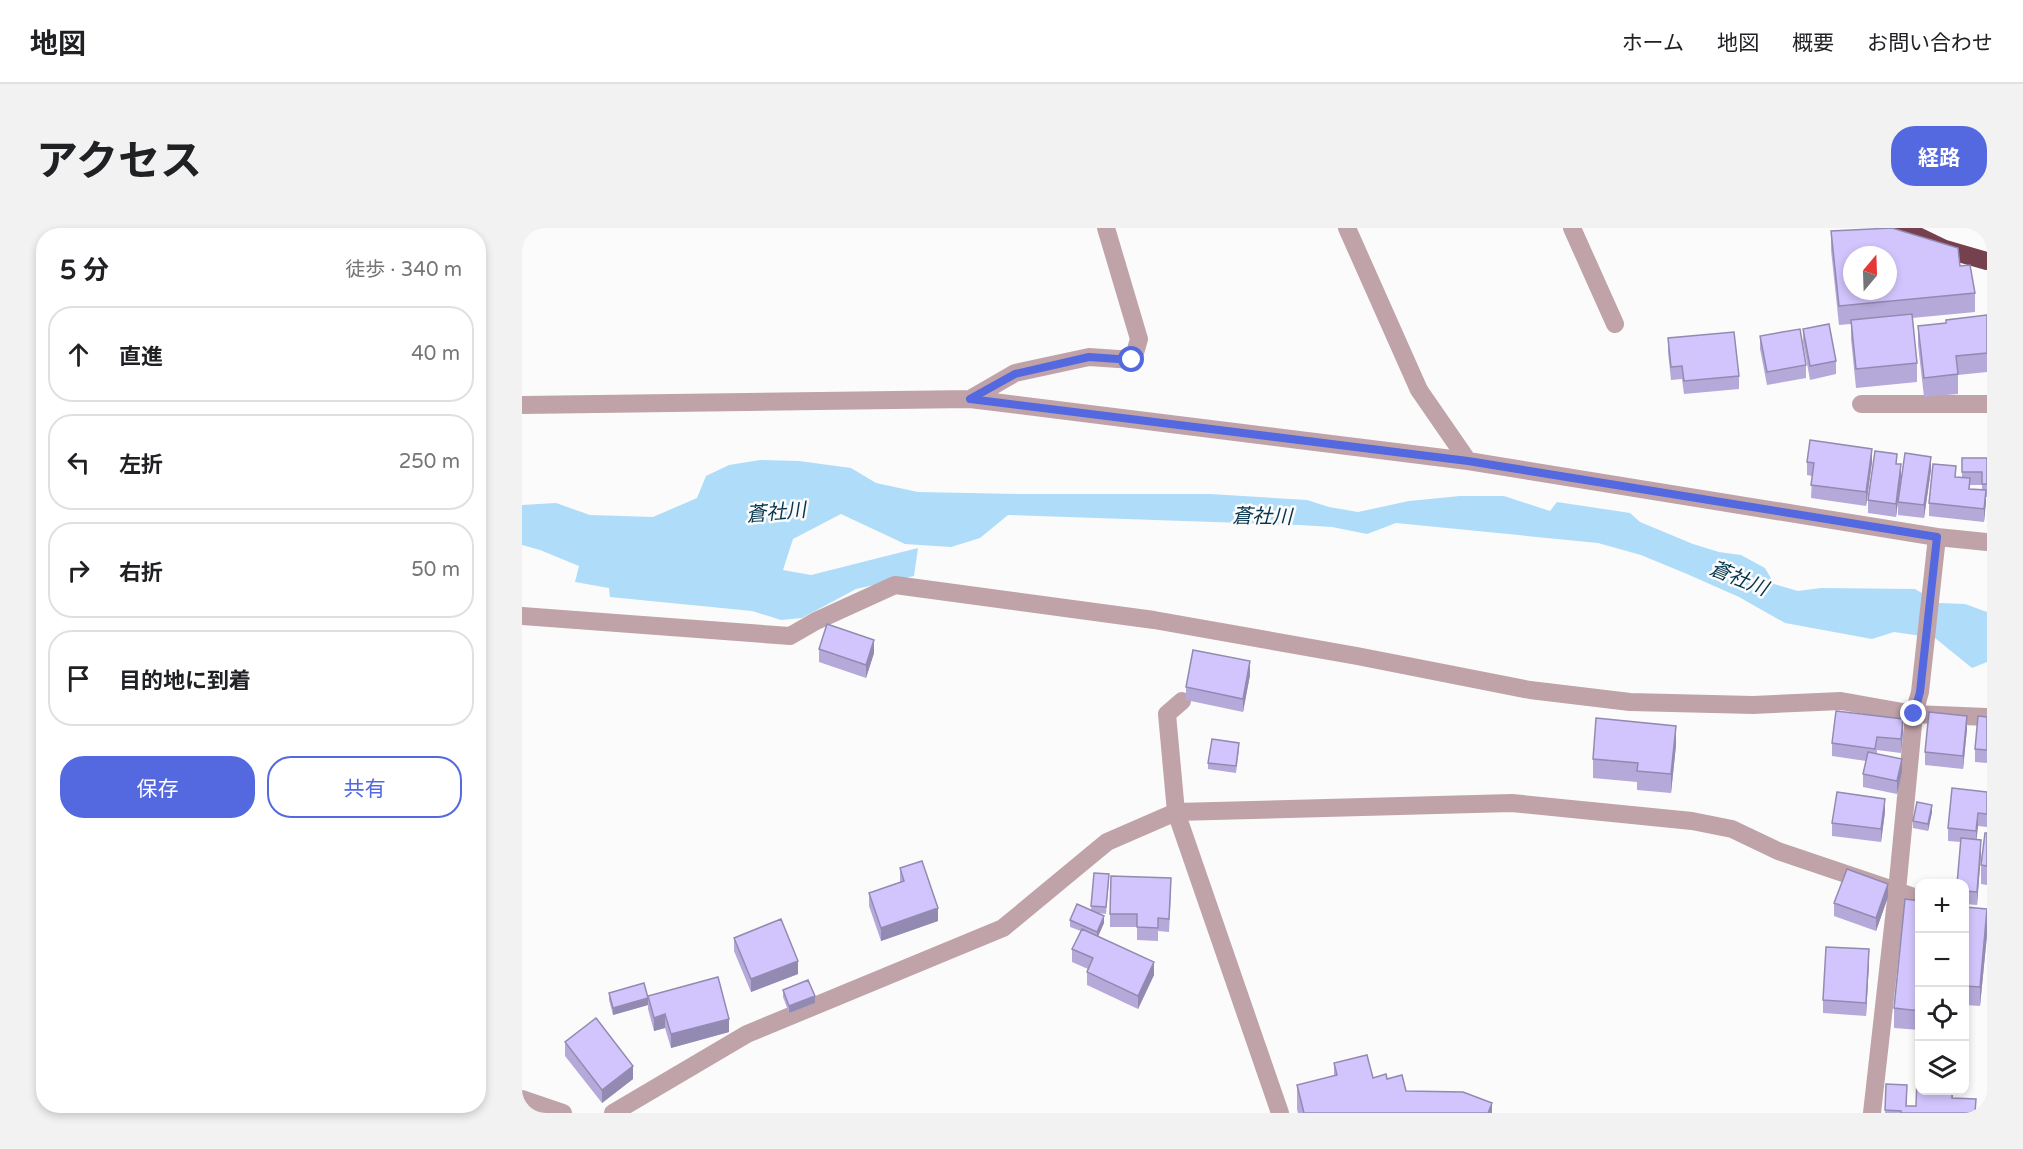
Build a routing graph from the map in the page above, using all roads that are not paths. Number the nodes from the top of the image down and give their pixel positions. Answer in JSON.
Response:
{"nodes":[{"id":1,"x":1106,"y":228,"type":"edge"},
{"id":2,"x":1347,"y":228,"type":"edge"},
{"id":3,"x":1572,"y":228,"type":"edge"},
{"id":4,"x":1901,"y":228,"type":"edge"},
{"id":5,"x":1987,"y":261,"type":"edge"},
{"id":6,"x":1615,"y":324,"type":"dead end"},
{"id":7,"x":970,"y":399,"type":"junction"},
{"id":8,"x":1861,"y":404,"type":"dead end"},
{"id":9,"x":1987,"y":404,"type":"edge"},
{"id":10,"x":522,"y":405,"type":"edge"},
{"id":11,"x":1468,"y":461,"type":"junction"},
{"id":12,"x":1937,"y":537,"type":"junction"},
{"id":13,"x":1987,"y":542,"type":"edge"},
{"id":14,"x":522,"y":616,"type":"edge"},
{"id":15,"x":1182,"y":701,"type":"dead end"},
{"id":16,"x":1914,"y":714,"type":"junction"},
{"id":17,"x":1987,"y":717,"type":"edge"},
{"id":18,"x":1176,"y":812,"type":"junction"},
{"id":19,"x":1897,"y":891,"type":"junction"},
{"id":20,"x":1915,"y":897,"type":"edge"},
{"id":21,"x":522,"y":1099,"type":"edge"},
{"id":22,"x":562,"y":1113,"type":"edge"},
{"id":23,"x":613,"y":1113,"type":"edge"},
{"id":24,"x":1280,"y":1113,"type":"edge"},
{"id":25,"x":1872,"y":1113,"type":"edge"}],
"edges":[{"from":1,"to":7,"type":"street"},
{"from":2,"to":11,"type":"street"},
{"from":3,"to":6,"type":"street"},
{"from":4,"to":5,"type":"highway"},
{"from":7,"to":10,"type":"street"},
{"from":7,"to":11,"type":"street"},
{"from":8,"to":9,"type":"street"},
{"from":11,"to":12,"type":"street"},
{"from":12,"to":13,"type":"street"},
{"from":12,"to":16,"type":"street"},
{"from":14,"to":16,"type":"street"},
{"from":15,"to":18,"type":"street"},
{"from":16,"to":17,"type":"street"},
{"from":16,"to":19,"type":"street"},
{"from":18,"to":19,"type":"street"},
{"from":18,"to":23,"type":"street"},
{"from":18,"to":24,"type":"street"},
{"from":19,"to":20,"type":"street"},
{"from":19,"to":25,"type":"street"},
{"from":21,"to":22,"type":"street"}]}
